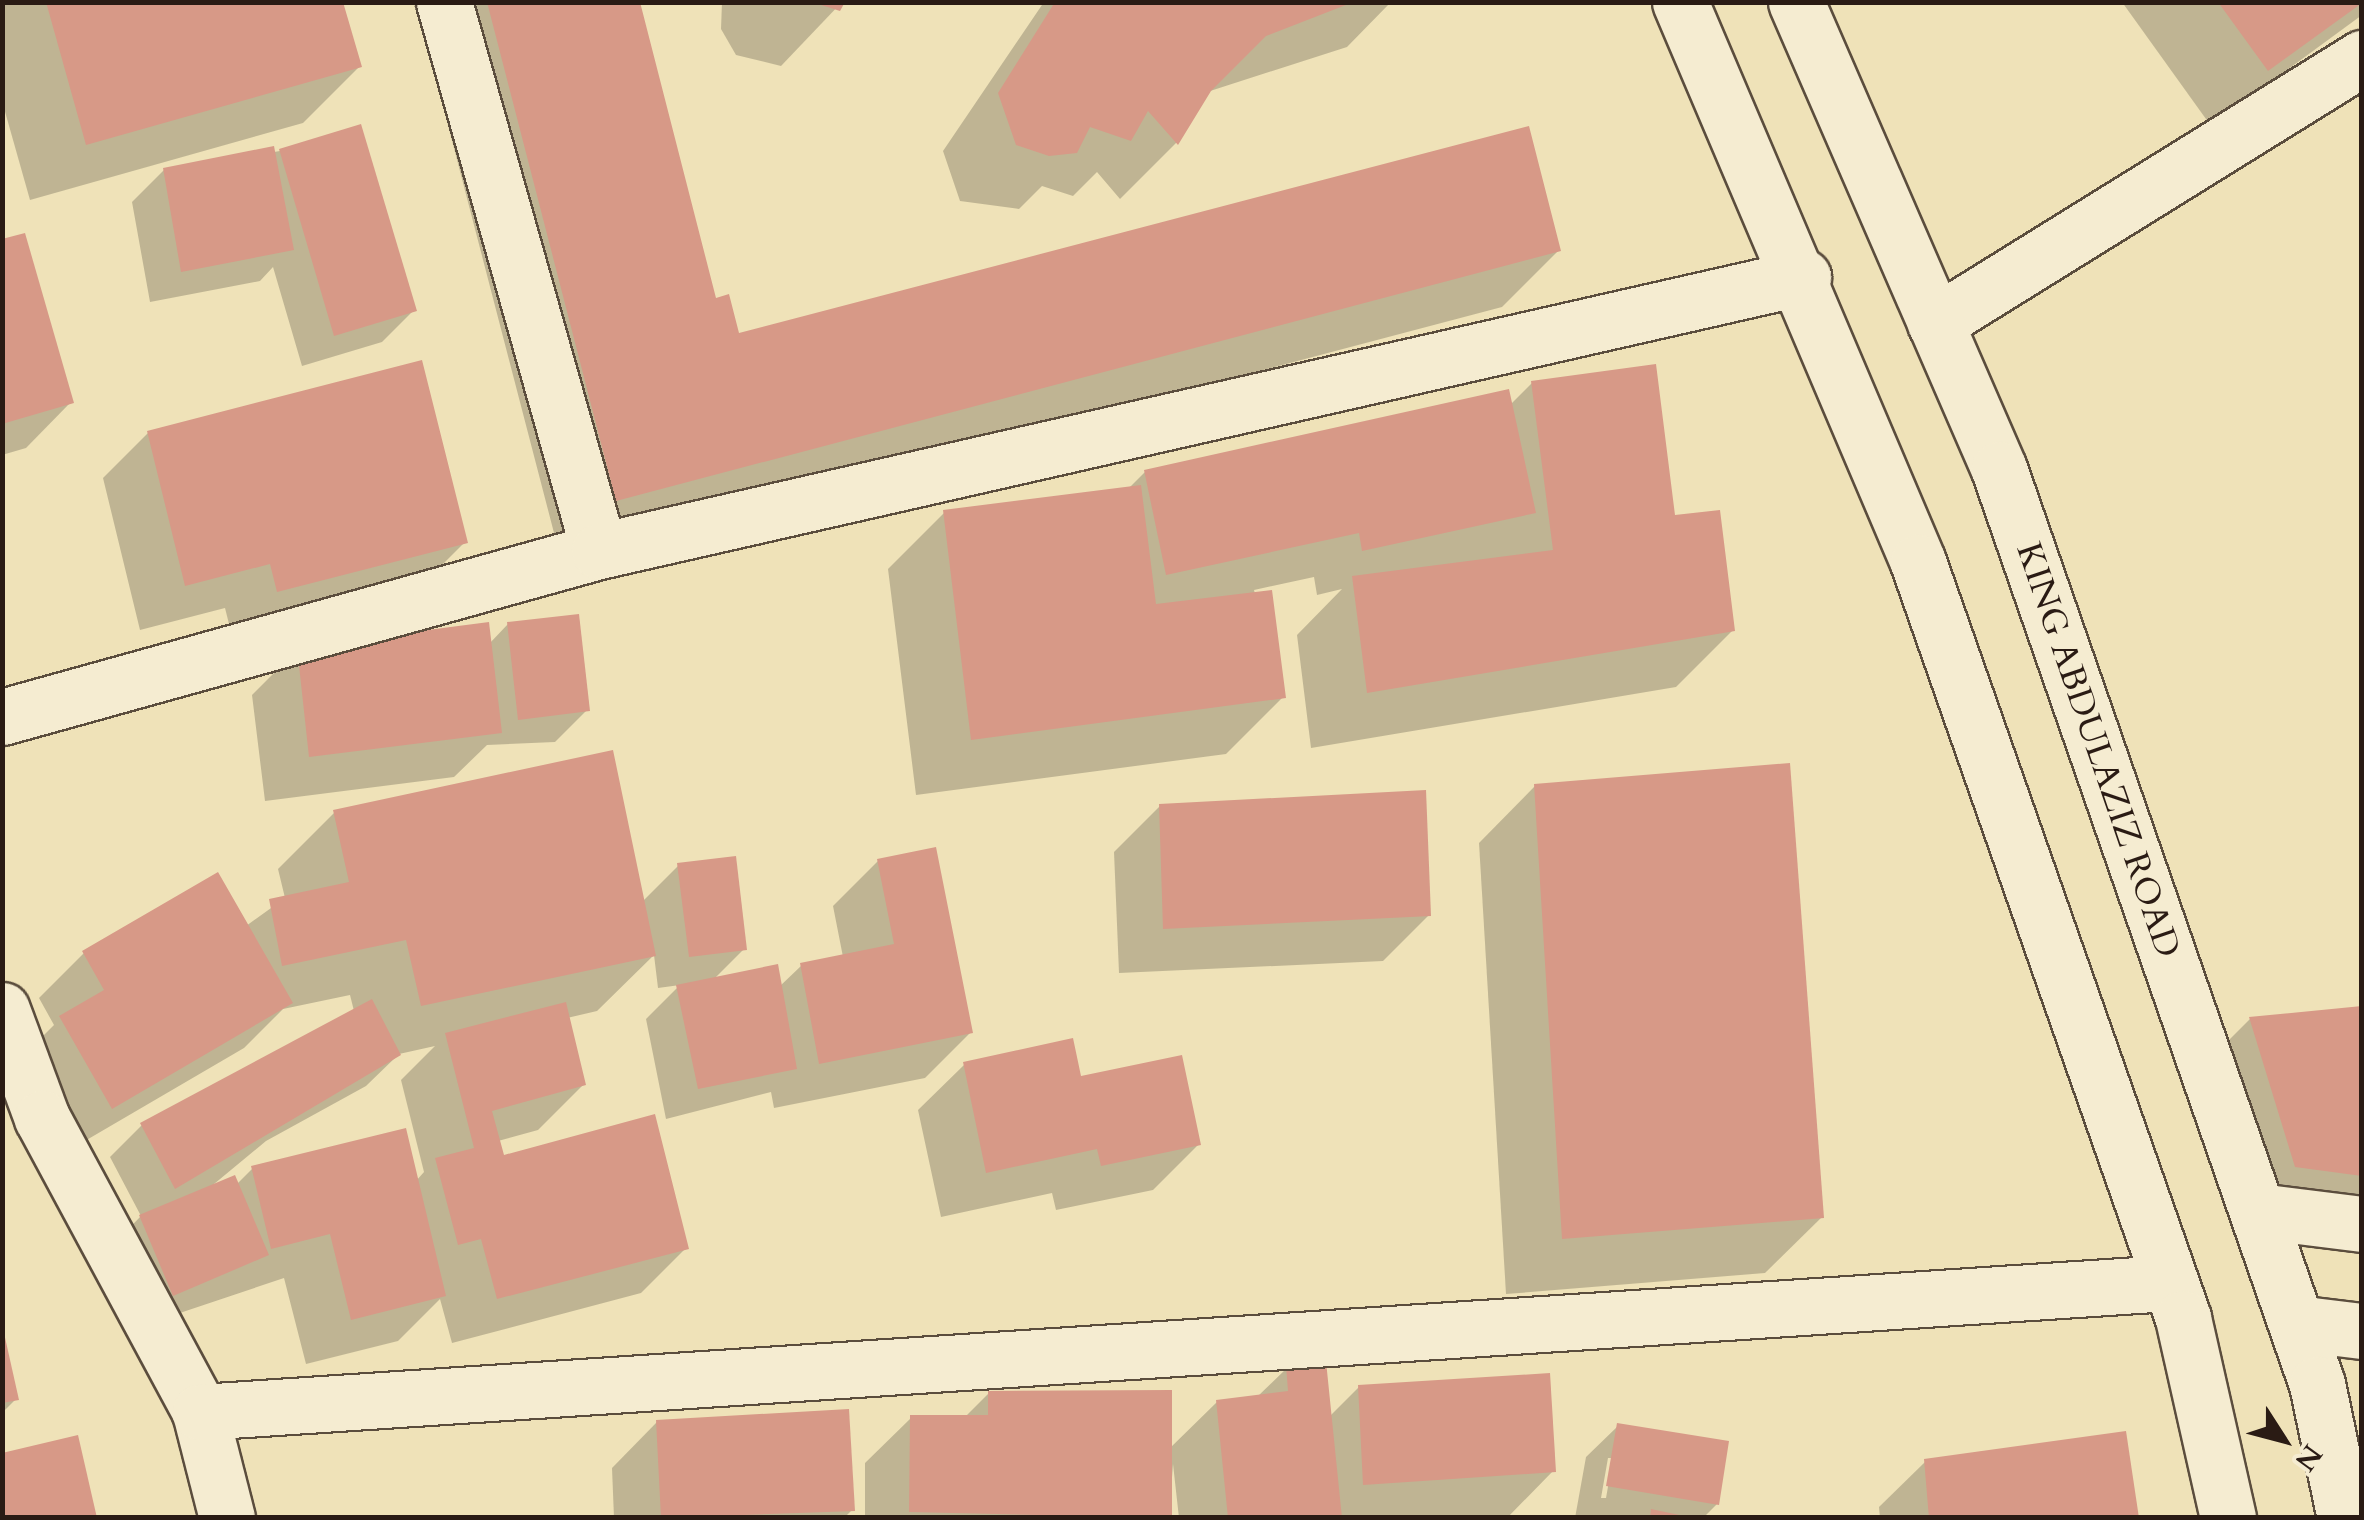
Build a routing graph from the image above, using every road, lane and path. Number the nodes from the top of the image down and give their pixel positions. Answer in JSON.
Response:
{"nodes":[{"id":1,"x":444,"y":2,"type":"edge"},
{"id":2,"x":1680,"y":2,"type":"edge"},
{"id":3,"x":1796,"y":2,"type":"edge"},
{"id":4,"x":2362,"y":58,"type":"edge"},
{"id":5,"x":1803,"y":277,"type":"junction"},
{"id":6,"x":1935,"y":323,"type":"junction"},
{"id":7,"x":599,"y":550,"type":"junction"},
{"id":8,"x":2,"y":717,"type":"edge"},
{"id":9,"x":2,"y":1010,"type":"edge"},
{"id":10,"x":22,"y":1123,"type":"edge"},
{"id":11,"x":2258,"y":1211,"type":"junction"},
{"id":12,"x":2362,"y":1224,"type":"edge"},
{"id":13,"x":2170,"y":1284,"type":"junction"},
{"id":14,"x":2296,"y":1323,"type":"junction"},
{"id":15,"x":2362,"y":1331,"type":"edge"},
{"id":16,"x":200,"y":1412,"type":"junction"},
{"id":17,"x":227,"y":1518,"type":"edge"},
{"id":18,"x":2228,"y":1518,"type":"edge"},
{"id":19,"x":2346,"y":1518,"type":"edge"}],
"edges":[{"from":1,"to":7,"type":"street"},
{"from":2,"to":5,"type":"street"},
{"from":3,"to":6,"type":"street","name":"KING ABDULAZIZ ROAD"},
{"from":4,"to":6,"type":"street"},
{"from":5,"to":7,"type":"street"},
{"from":5,"to":13,"type":"street"},
{"from":6,"to":11,"type":"street","name":"KING ABDULAZIZ ROAD"},
{"from":7,"to":8,"type":"street"},
{"from":9,"to":10,"type":"street"},
{"from":10,"to":16,"type":"street"},
{"from":11,"to":12,"type":"street"},
{"from":11,"to":14,"type":"street","name":"KING ABDULAZIZ ROAD"},
{"from":13,"to":16,"type":"street"},
{"from":13,"to":18,"type":"street"},
{"from":14,"to":15,"type":"street"},
{"from":14,"to":19,"type":"street","name":"KING ABDULAZIZ ROAD"},
{"from":16,"to":17,"type":"street"}]}
